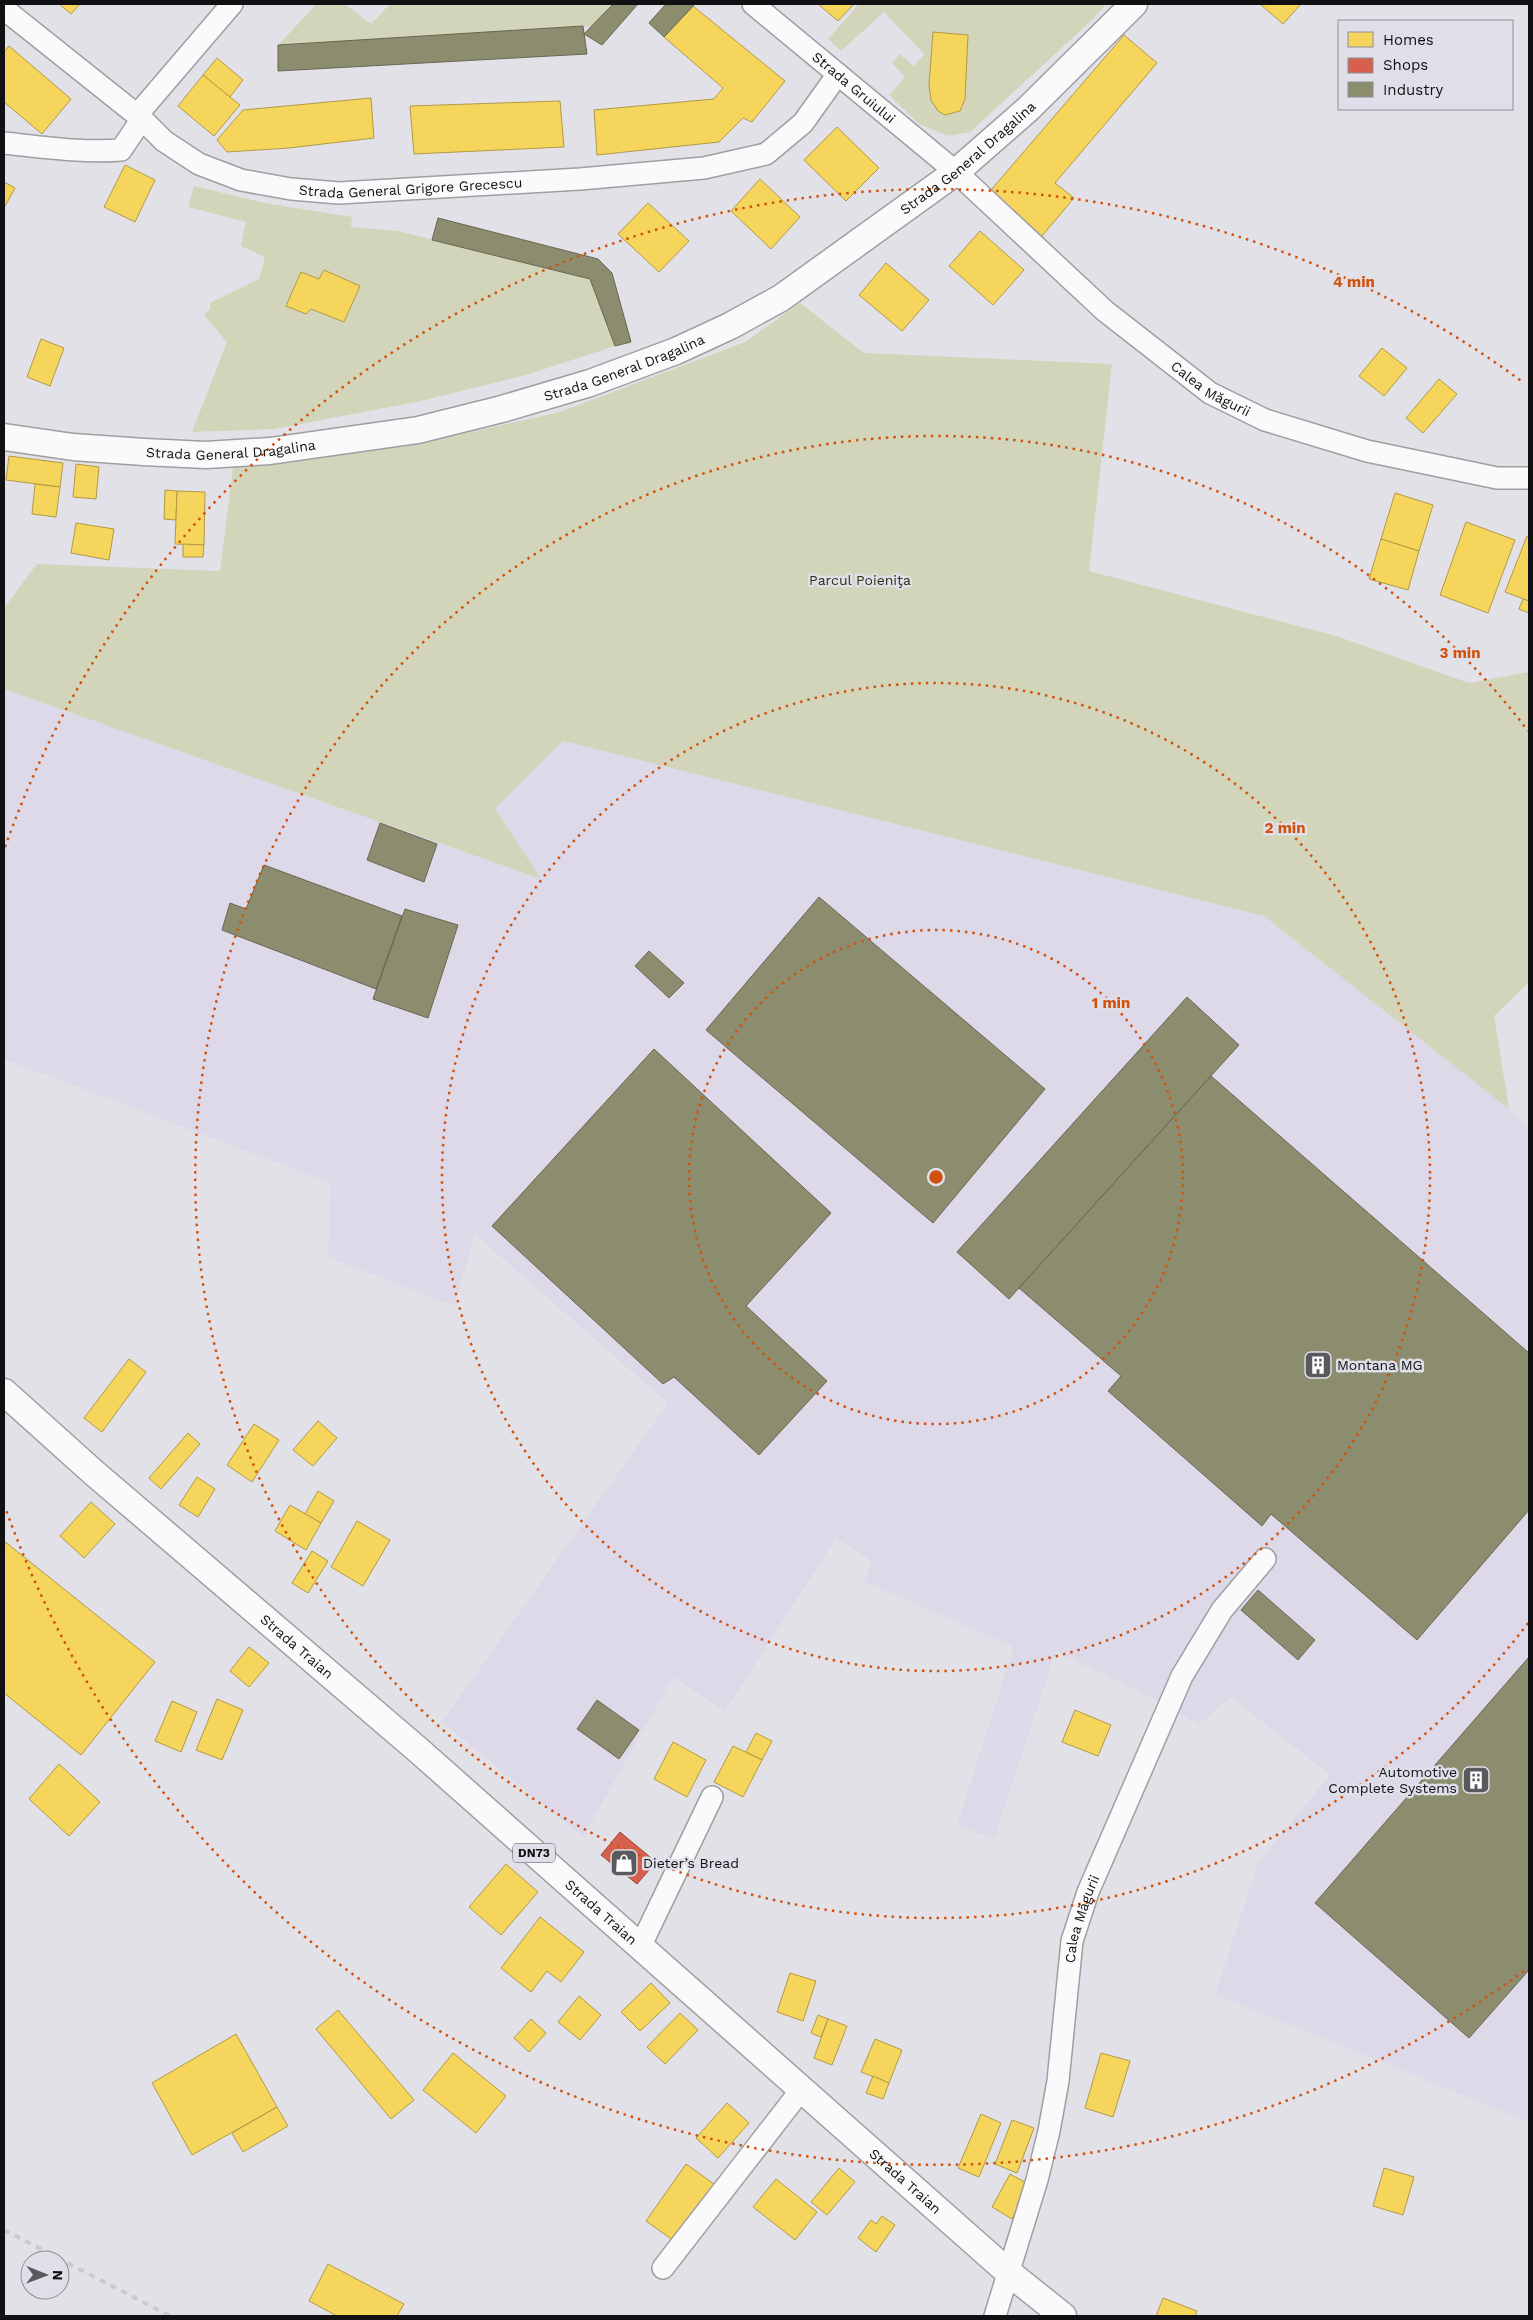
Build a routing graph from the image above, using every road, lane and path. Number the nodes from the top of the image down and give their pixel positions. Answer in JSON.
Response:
{"nodes":[{"id":1,"x":232,"y":4,"type":"edge"},
{"id":2,"x":753,"y":4,"type":"edge"},
{"id":3,"x":1134,"y":4,"type":"edge"},
{"id":4,"x":4,"y":9,"type":"edge"},
{"id":5,"x":838,"y":74,"type":"junction"},
{"id":6,"x":139,"y":117,"type":"junction"},
{"id":7,"x":4,"y":143,"type":"edge"},
{"id":8,"x":956,"y":172,"type":"junction"},
{"id":9,"x":4,"y":438,"type":"edge"},
{"id":10,"x":1529,"y":478,"type":"edge"},
{"id":11,"x":4,"y":1392,"type":"edge"},
{"id":12,"x":1265,"y":1559,"type":"dead end"},
{"id":13,"x":712,"y":1797,"type":"dead end"},
{"id":14,"x":640,"y":1947,"type":"junction"},
{"id":15,"x":801,"y":2090,"type":"junction"},
{"id":16,"x":663,"y":2268,"type":"dead end"},
{"id":17,"x":1008,"y":2272,"type":"junction"},
{"id":18,"x":995,"y":2316,"type":"edge"},
{"id":19,"x":1063,"y":2316,"type":"edge"}],
"edges":[{"from":1,"to":6,"type":"street"},
{"from":2,"to":5,"type":"street","name":"Strada Gruiului"},
{"from":3,"to":8,"type":"main road","name":"Strada General Dragalina"},
{"from":4,"to":6,"type":"street","name":"Strada General Grigore Grecescu"},
{"from":5,"to":6,"type":"street","name":"Strada General Grigore Grecescu"},
{"from":5,"to":8,"type":"street","name":"Strada Gruiului"},
{"from":6,"to":7,"type":"street"},
{"from":8,"to":9,"type":"main road","name":"Strada General Dragalina"},
{"from":8,"to":10,"type":"street","name":"Calea Măgurii"},
{"from":11,"to":14,"type":"main road","name":"Strada Traian","number":"DN73"},
{"from":12,"to":17,"type":"street","name":"Calea Măgurii"},
{"from":13,"to":14,"type":"street"},
{"from":14,"to":15,"type":"main road","name":"Strada Traian","number":"DN73"},
{"from":15,"to":16,"type":"street"},
{"from":15,"to":17,"type":"main road","name":"Strada Traian","number":"DN73"},
{"from":17,"to":18,"type":"street","name":"Calea Măgurii"},
{"from":17,"to":19,"type":"main road","name":"Strada Traian","number":"DN73"}]}
